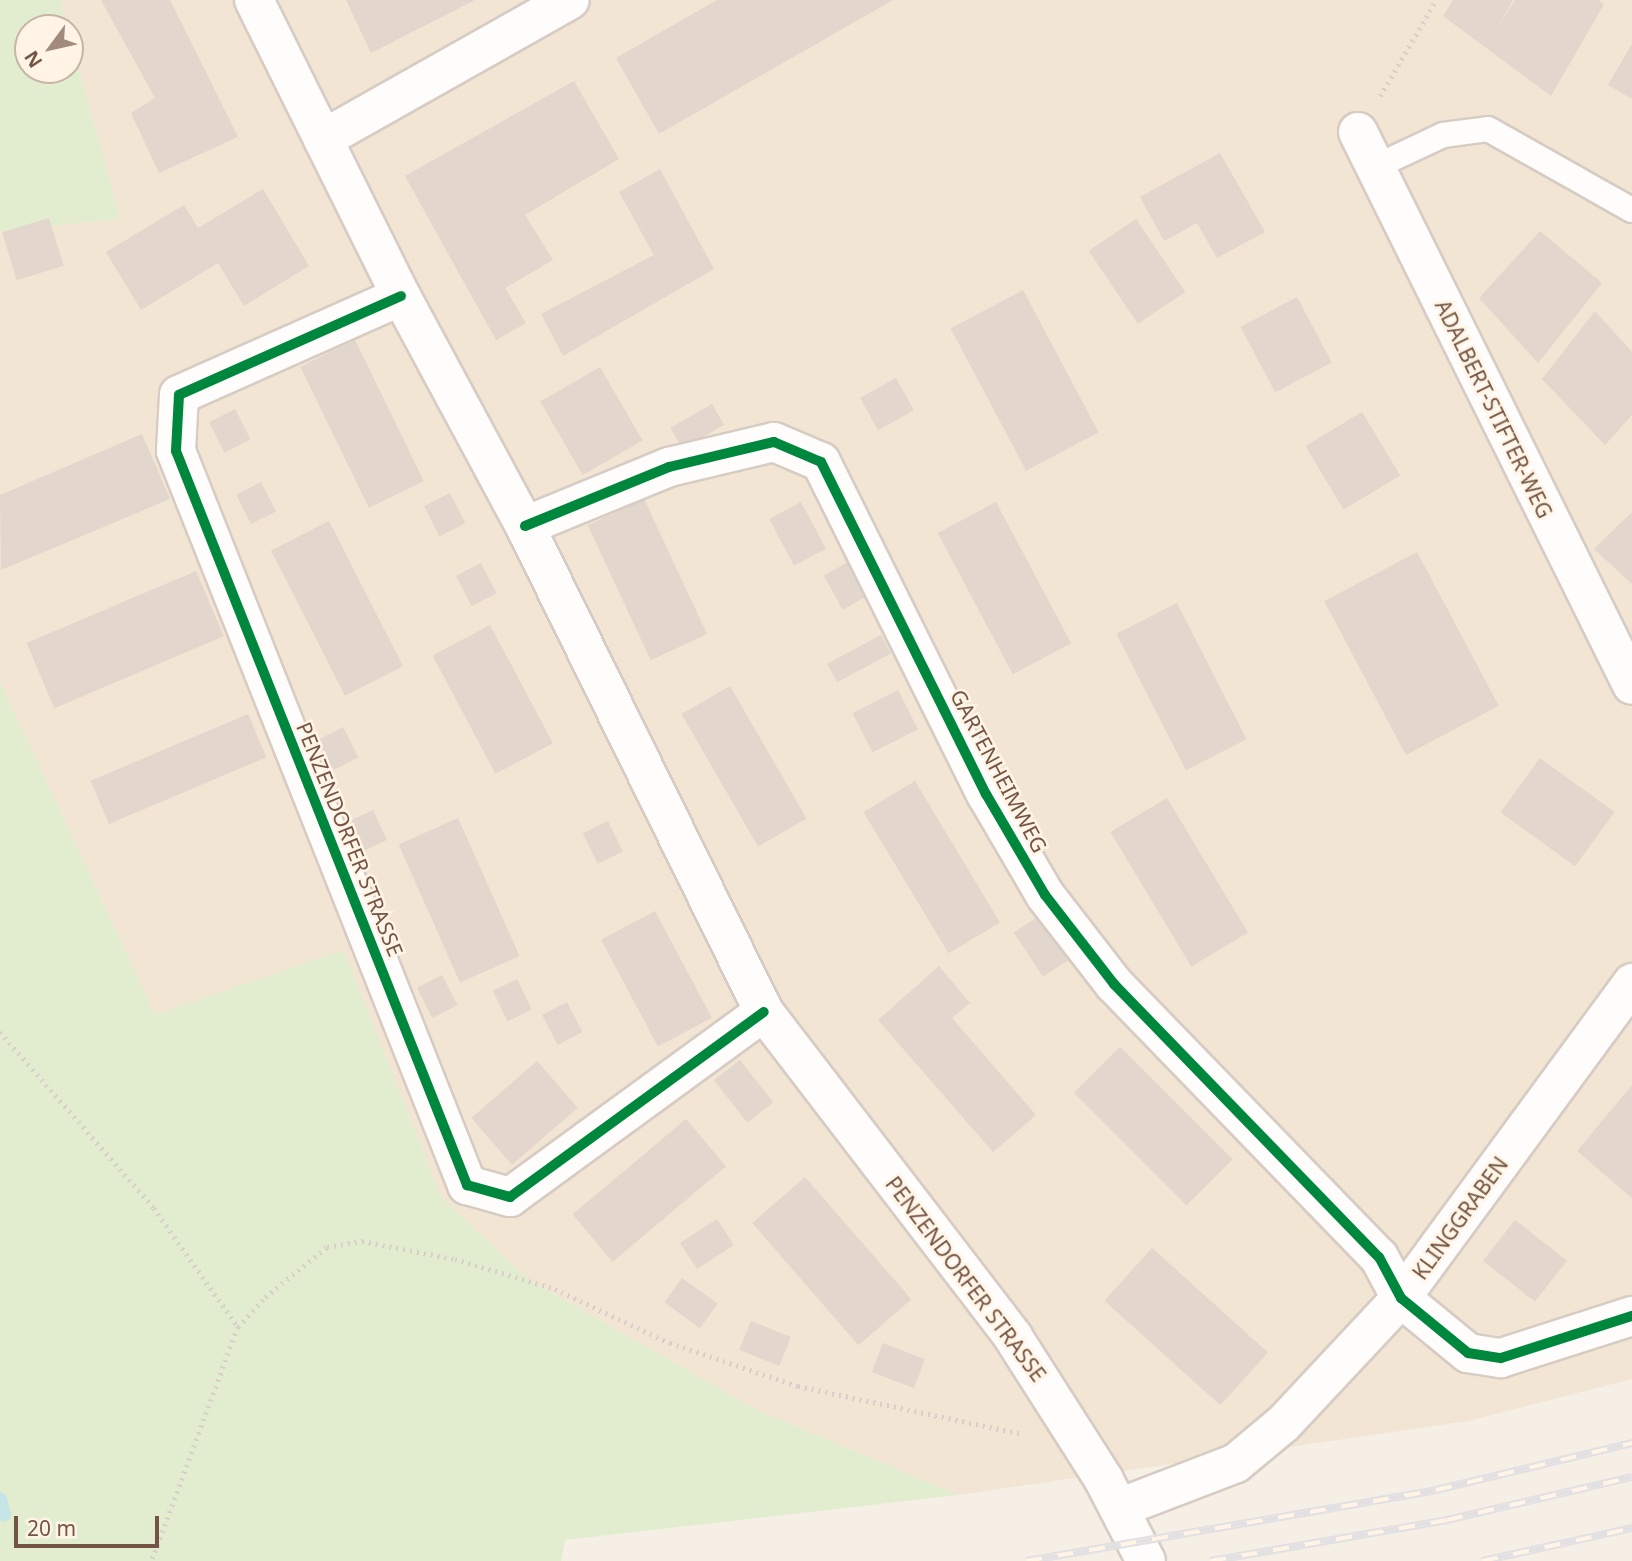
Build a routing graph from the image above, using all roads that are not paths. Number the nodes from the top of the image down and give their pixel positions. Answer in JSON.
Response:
{"nodes":[{"id":1,"x":254,"y":0,"type":"edge"},
{"id":2,"x":570,"y":0,"type":"edge"},
{"id":3,"x":1358,"y":132,"type":"road end"},
{"id":4,"x":324,"y":139,"type":"junction"},
{"id":5,"x":1375,"y":167,"type":"junction"},
{"id":6,"x":1632,"y":210,"type":"edge"},
{"id":7,"x":401,"y":296,"type":"junction"},
{"id":8,"x":525,"y":526,"type":"junction"},
{"id":9,"x":1632,"y":685,"type":"edge"},
{"id":10,"x":1632,"y":983,"type":"edge"},
{"id":11,"x":764,"y":1012,"type":"junction"},
{"id":12,"x":1401,"y":1298,"type":"junction"},
{"id":13,"x":1632,"y":1316,"type":"edge"},
{"id":14,"x":1119,"y":1508,"type":"junction"},
{"id":15,"x":1146,"y":1561,"type":"edge"}],
"edges":[{"from":1,"to":4,"type":"street","name":"PENZENDORFER STRASSE"},
{"from":2,"to":4,"type":"street"},
{"from":3,"to":5,"type":"street","name":"ADALBERT-STIFTER-WEG"},
{"from":4,"to":7,"type":"street","name":"PENZENDORFER STRASSE"},
{"from":5,"to":6,"type":"lane"},
{"from":5,"to":9,"type":"street","name":"ADALBERT-STIFTER-WEG"},
{"from":7,"to":8,"type":"street","name":"PENZENDORFER STRASSE"},
{"from":7,"to":11,"type":"street","name":"PENZENDORFER STRASSE"},
{"from":8,"to":11,"type":"street","name":"PENZENDORFER STRASSE"},
{"from":8,"to":12,"type":"street","name":"GARTENHEIMWEG"},
{"from":10,"to":12,"type":"street","name":"KLINGGRABEN"},
{"from":11,"to":14,"type":"street","name":"PENZENDORFER STRASSE"},
{"from":12,"to":13,"type":"street"},
{"from":12,"to":14,"type":"street","name":"KLINGGRABEN"},
{"from":14,"to":15,"type":"street","name":"PENZENDORFER STRASSE"}]}
